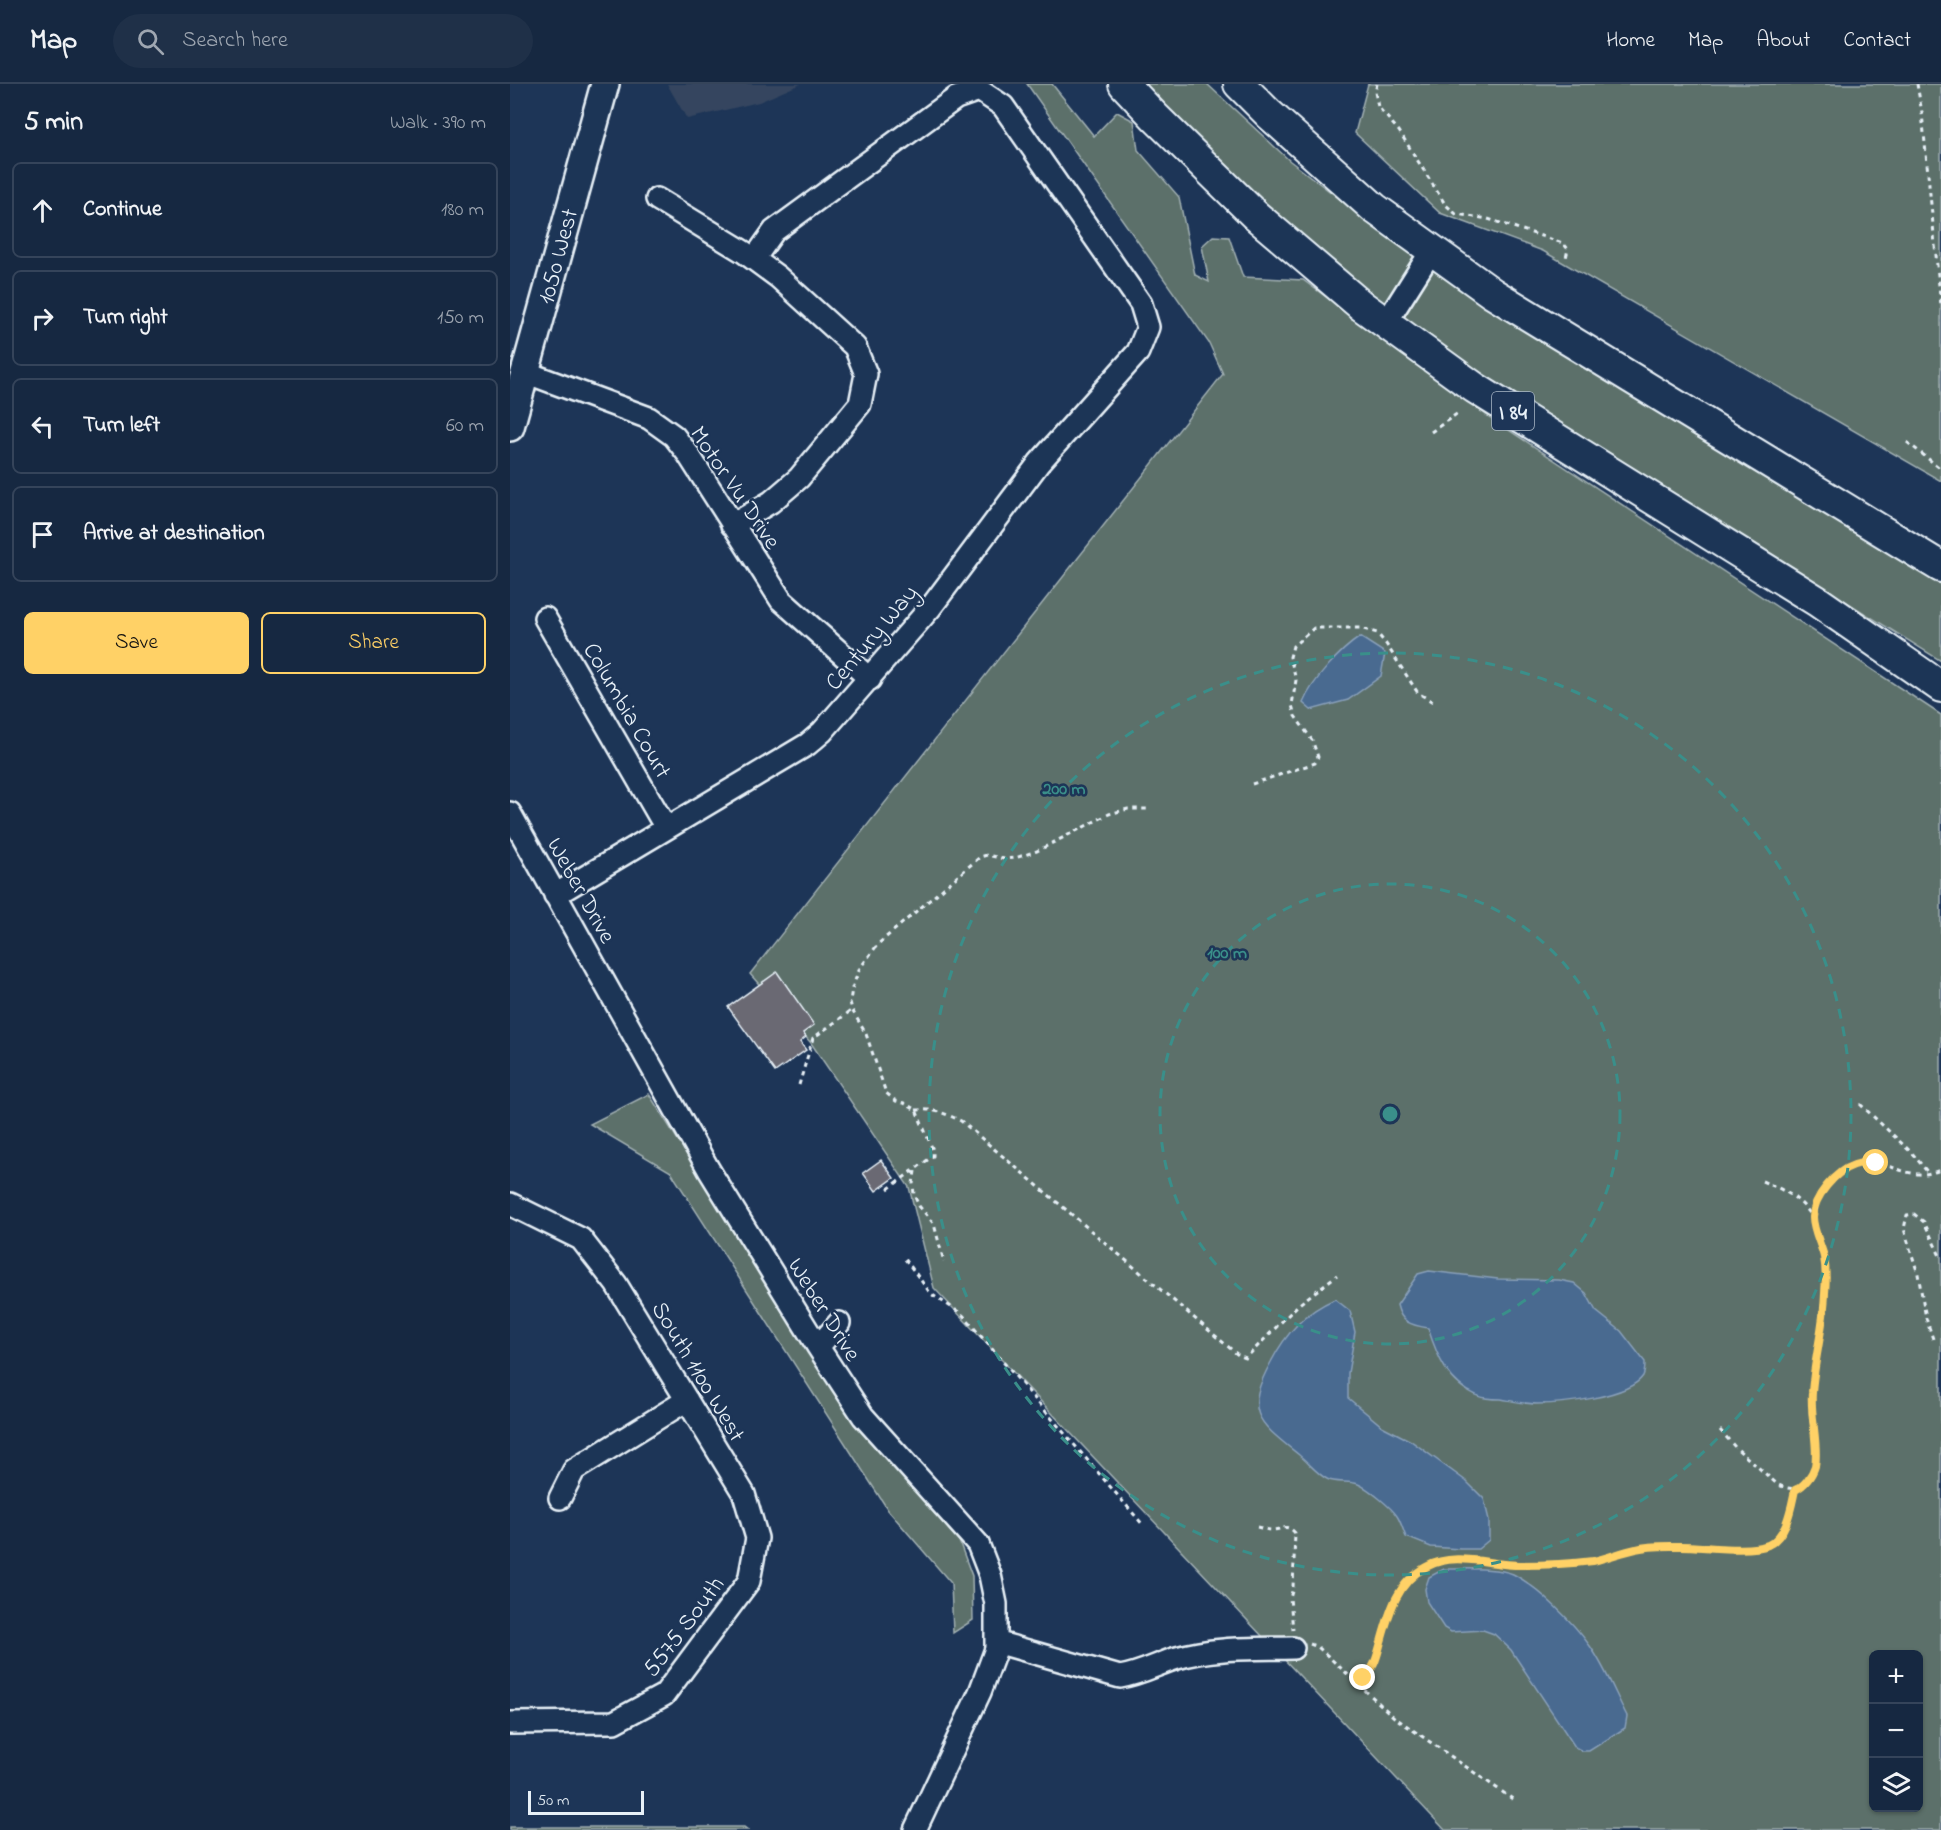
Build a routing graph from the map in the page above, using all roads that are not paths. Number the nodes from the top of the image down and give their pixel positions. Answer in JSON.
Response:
{"nodes":[{"id":1,"x":605,"y":84,"type":"edge"},
{"id":2,"x":1124,"y":84,"type":"edge"},
{"id":3,"x":1239,"y":84,"type":"edge"},
{"id":4,"x":657,"y":199,"type":"dead end"},
{"id":5,"x":1432,"y":250,"type":"junction"},
{"id":6,"x":754,"y":259,"type":"junction"},
{"id":7,"x":1386,"y":323,"type":"junction"},
{"id":8,"x":525,"y":372,"type":"junction"},
{"id":9,"x":510,"y":427,"type":"edge"},
{"id":10,"x":732,"y":525,"type":"junction"},
{"id":11,"x":1941,"y":567,"type":"edge"},
{"id":12,"x":545,"y":618,"type":"dead end"},
{"id":13,"x":870,"y":679,"type":"junction"},
{"id":14,"x":1941,"y":687,"type":"edge"},
{"id":15,"x":510,"y":813,"type":"edge"},
{"id":16,"x":666,"y":828,"type":"junction"},
{"id":17,"x":555,"y":895,"type":"junction"},
{"id":18,"x":510,"y":1204,"type":"edge"},
{"id":19,"x":839,"y":1323,"type":"dead end"},
{"id":20,"x":821,"y":1343,"type":"junction"},
{"id":21,"x":687,"y":1400,"type":"junction"},
{"id":22,"x":560,"y":1498,"type":"dead end"},
{"id":23,"x":757,"y":1538,"type":"joint"},
{"id":24,"x":996,"y":1642,"type":"junction"},
{"id":25,"x":1296,"y":1642,"type":"road end"},
{"id":26,"x":510,"y":1723,"type":"edge"},
{"id":27,"x":915,"y":1830,"type":"edge"}],
"edges":[{"from":1,"to":8,"type":"main road","name":"1050 West"},
{"from":2,"to":7,"type":"highway","number":"I 84"},
{"from":3,"to":5,"type":"highway"},
{"from":4,"to":6,"type":"street"},
{"from":5,"to":7,"type":"street"},
{"from":5,"to":11,"type":"highway"},
{"from":6,"to":10,"type":"street"},
{"from":6,"to":13,"type":"street","name":"Century Way"},
{"from":7,"to":14,"type":"highway","number":"I 84"},
{"from":8,"to":9,"type":"main road","name":"1050 West"},
{"from":8,"to":10,"type":"street","name":"Motor Vu Drive"},
{"from":10,"to":13,"type":"street","name":"Motor Vu Drive"},
{"from":12,"to":16,"type":"street","name":"Columbia Court"},
{"from":13,"to":16,"type":"street","name":"Century Way"},
{"from":15,"to":17,"type":"street","name":"Weber Drive"},
{"from":16,"to":17,"type":"street","name":"Century Way"},
{"from":17,"to":20,"type":"street","name":"Weber Drive"},
{"from":18,"to":21,"type":"street","name":"South 1100 West"},
{"from":19,"to":20,"type":"street"},
{"from":20,"to":24,"type":"street","name":"Weber Drive"},
{"from":21,"to":22,"type":"street"},
{"from":21,"to":23,"type":"street","name":"South 1100 West"},
{"from":23,"to":26,"type":"street","name":"5575 South"},
{"from":24,"to":25,"type":"street"},
{"from":24,"to":27,"type":"street","name":"Weber Drive"}]}
